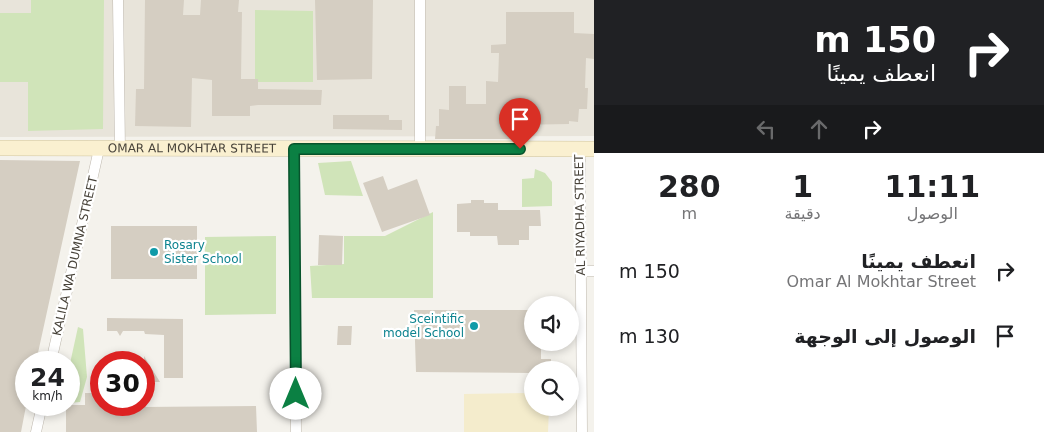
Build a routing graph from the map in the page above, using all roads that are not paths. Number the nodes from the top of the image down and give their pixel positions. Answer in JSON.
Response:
{"nodes":[{"id":1,"x":118,"y":0,"type":"edge"},
{"id":2,"x":420,"y":0,"type":"edge"},
{"id":3,"x":0,"y":148,"type":"edge"},
{"id":4,"x":99,"y":149,"type":"junction"},
{"id":5,"x":120,"y":149,"type":"junction"},
{"id":6,"x":294,"y":149,"type":"junction"},
{"id":7,"x":420,"y":149,"type":"junction"},
{"id":8,"x":587,"y":149,"type":"edge"},
{"id":9,"x":581,"y":271,"type":"junction"},
{"id":10,"x":594,"y":271,"type":"edge"},
{"id":11,"x":53,"y":351,"type":"edge"},
{"id":12,"x":40,"y":416,"type":"edge"},
{"id":13,"x":36,"y":432,"type":"edge"},
{"id":14,"x":296,"y":432,"type":"edge"},
{"id":15,"x":582,"y":432,"type":"edge"}],
"edges":[{"from":1,"to":5,"type":"street"},
{"from":2,"to":7,"type":"street"},
{"from":3,"to":4,"type":"street","name":"OMAR AL MOKHTAR STREET"},
{"from":4,"to":5,"type":"street","name":"OMAR AL MOKHTAR STREET"},
{"from":4,"to":11,"type":"street","name":"KALILA WA DUMNA STREET"},
{"from":5,"to":6,"type":"street","name":"OMAR AL MOKHTAR STREET"},
{"from":6,"to":7,"type":"street","name":"OMAR AL MOKHTAR STREET"},
{"from":6,"to":14,"type":"street"},
{"from":7,"to":8,"type":"street","name":"OMAR AL MOKHTAR STREET"},
{"from":8,"to":9,"type":"street","name":"AL RIYADHA STREET"},
{"from":9,"to":10,"type":"street"},
{"from":9,"to":15,"type":"street","name":"AL RIYADHA STREET"},
{"from":12,"to":13,"type":"street"}]}
